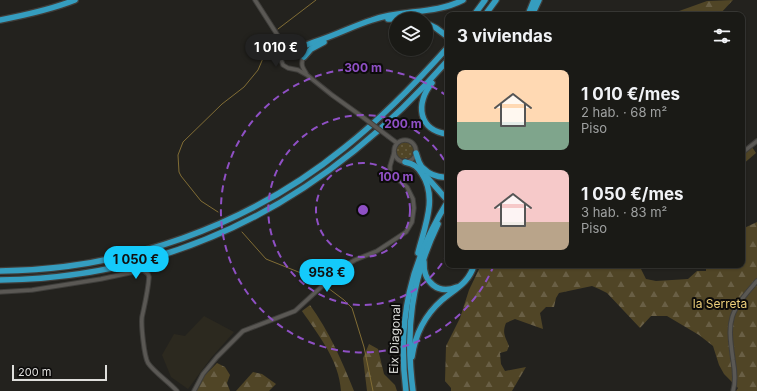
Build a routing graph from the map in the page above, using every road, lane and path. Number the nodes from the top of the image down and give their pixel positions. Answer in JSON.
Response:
{"nodes":[{"id":1,"x":75,"y":0,"type":"edge"},
{"id":2,"x":255,"y":0,"type":"edge"},
{"id":3,"x":463,"y":0,"type":"edge"},
{"id":4,"x":485,"y":0,"type":"edge"},
{"id":5,"x":497,"y":0,"type":"edge"},
{"id":6,"x":534,"y":0,"type":"edge"},
{"id":7,"x":539,"y":0,"type":"edge"},
{"id":8,"x":476,"y":12,"type":"edge"},
{"id":9,"x":487,"y":12,"type":"edge"},
{"id":10,"x":490,"y":12,"type":"edge"},
{"id":11,"x":529,"y":12,"type":"edge"},
{"id":12,"x":533,"y":12,"type":"edge"},
{"id":13,"x":389,"y":18,"type":"edge"},
{"id":14,"x":0,"y":20,"type":"edge"},
{"id":15,"x":433,"y":27,"type":"edge"},
{"id":16,"x":445,"y":35,"type":"edge"},
{"id":17,"x":280,"y":39,"type":"junction"},
{"id":18,"x":295,"y":46,"type":"junction"},
{"id":19,"x":445,"y":50,"type":"edge"},
{"id":20,"x":282,"y":52,"type":"junction"},
{"id":21,"x":303,"y":60,"type":"junction"},
{"id":22,"x":445,"y":63,"type":"edge"},
{"id":23,"x":293,"y":68,"type":"junction"},
{"id":24,"x":445,"y":69,"type":"edge"},
{"id":25,"x":307,"y":75,"type":"junction"},
{"id":26,"x":445,"y":134,"type":"edge"},
{"id":27,"x":757,"y":141,"type":"edge"},
{"id":28,"x":397,"y":143,"type":"junction"},
{"id":29,"x":745,"y":151,"type":"edge"},
{"id":30,"x":394,"y":153,"type":"junction"},
{"id":31,"x":416,"y":153,"type":"junction"},
{"id":32,"x":403,"y":162,"type":"junction"},
{"id":33,"x":390,"y":166,"type":"junction"},
{"id":34,"x":420,"y":168,"type":"junction"},
{"id":35,"x":445,"y":177,"type":"edge"},
{"id":36,"x":445,"y":197,"type":"edge"},
{"id":37,"x":445,"y":206,"type":"edge"},
{"id":38,"x":445,"y":213,"type":"edge"},
{"id":39,"x":431,"y":239,"type":"junction"},
{"id":40,"x":470,"y":268,"type":"edge"},
{"id":41,"x":474,"y":268,"type":"edge"},
{"id":42,"x":0,"y":271,"type":"edge"},
{"id":43,"x":0,"y":280,"type":"edge"},
{"id":44,"x":757,"y":281,"type":"edge"},
{"id":45,"x":0,"y":292,"type":"edge"},
{"id":46,"x":408,"y":296,"type":"junction"},
{"id":47,"x":413,"y":388,"type":"edge"},
{"id":48,"x":177,"y":391,"type":"edge"},
{"id":49,"x":194,"y":391,"type":"edge"},
{"id":50,"x":406,"y":391,"type":"edge"},
{"id":51,"x":733,"y":391,"type":"edge"}],
"edges":[{"from":1,"to":14,"type":"highway"},
{"from":2,"to":17,"type":"street"},
{"from":3,"to":18,"type":"highway"},
{"from":4,"to":8,"type":"highway"},
{"from":5,"to":9,"type":"highway"},
{"from":5,"to":10,"type":"highway"},
{"from":6,"to":11,"type":"highway"},
{"from":7,"to":12,"type":"highway"},
{"from":13,"to":21,"type":"highway"},
{"from":15,"to":16,"type":"highway"},
{"from":17,"to":18,"type":"street"},
{"from":17,"to":20,"type":"street"},
{"from":18,"to":20,"type":"street"},
{"from":18,"to":21,"type":"street"},
{"from":19,"to":42,"type":"highway"},
{"from":20,"to":23,"type":"street"},
{"from":21,"to":23,"type":"street"},
{"from":21,"to":25,"type":"street"},
{"from":22,"to":43,"type":"highway"},
{"from":23,"to":25,"type":"street"},
{"from":24,"to":26,"type":"highway"},
{"from":25,"to":28,"type":"street","bridge":true},
{"from":27,"to":29,"type":"street"},
{"from":28,"to":30,"type":"street"},
{"from":28,"to":31,"type":"street"},
{"from":30,"to":32,"type":"street"},
{"from":30,"to":33,"type":"street"},
{"from":31,"to":32,"type":"street"},
{"from":31,"to":34,"type":"highway"},
{"from":32,"to":33,"type":"street"},
{"from":32,"to":34,"type":"highway"},
{"from":33,"to":49,"type":"street"},
{"from":34,"to":35,"type":"highway"},
{"from":34,"to":36,"type":"highway"},
{"from":34,"to":46,"type":"highway"},
{"from":37,"to":46,"type":"highway","name":"Eix Diagonal"},
{"from":38,"to":39,"type":"highway","name":"Eix Diagonal"},
{"from":39,"to":40,"type":"highway"},
{"from":39,"to":47,"type":"highway","name":"Eix Diagonal"},
{"from":41,"to":47,"type":"highway"},
{"from":44,"to":51,"type":"street"},
{"from":45,"to":48,"type":"street"},
{"from":46,"to":50,"type":"highway","name":"Eix Diagonal"}]}
